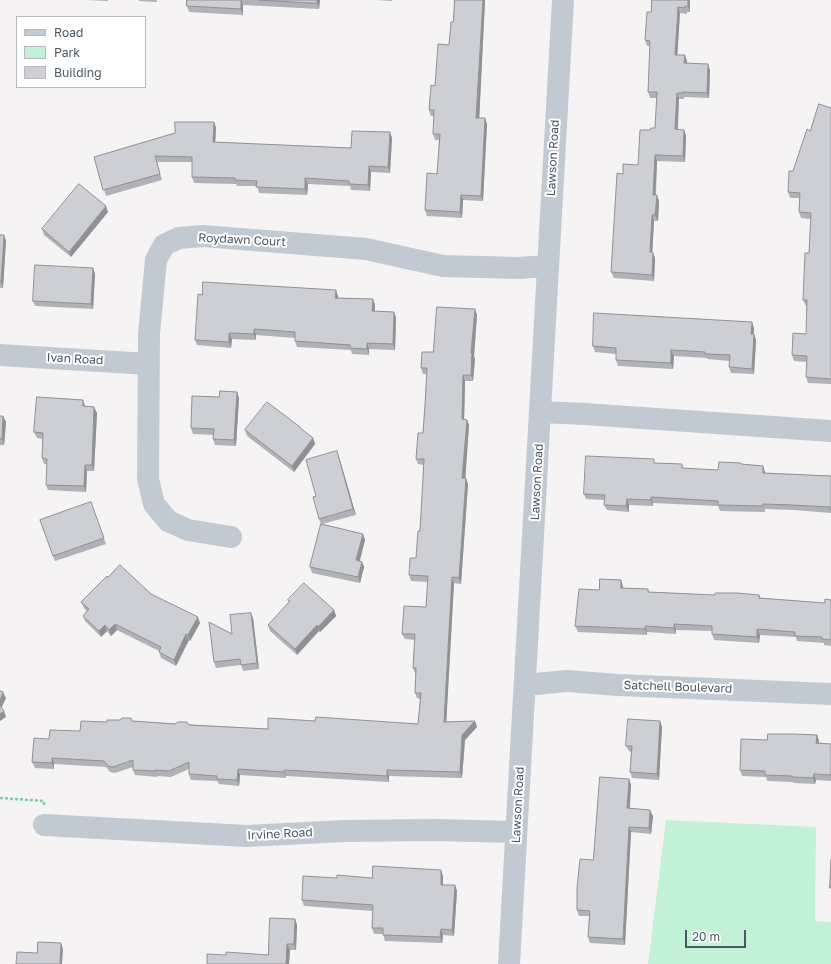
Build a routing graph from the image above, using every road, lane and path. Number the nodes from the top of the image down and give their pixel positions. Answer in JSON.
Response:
{"nodes":[{"id":1,"x":563,"y":0,"type":"edge"},
{"id":2,"x":547,"y":266,"type":"junction"},
{"id":3,"x":0,"y":355,"type":"edge"},
{"id":4,"x":149,"y":364,"type":"junction"},
{"id":5,"x":540,"y":412,"type":"junction"},
{"id":6,"x":831,"y":431,"type":"edge"},
{"id":7,"x":231,"y":536,"type":"dead end"},
{"id":8,"x":525,"y":685,"type":"junction"},
{"id":9,"x":831,"y":694,"type":"edge"},
{"id":10,"x":0,"y":798,"type":"edge"},
{"id":11,"x":44,"y":825,"type":"joint"},
{"id":12,"x":516,"y":832,"type":"junction"},
{"id":13,"x":509,"y":964,"type":"edge"}],
"edges":[{"from":1,"to":2,"type":"street","name":"Lawson Road"},
{"from":2,"to":4,"type":"street","name":"Roydawn Court"},
{"from":2,"to":5,"type":"street","name":"Lawson Road"},
{"from":3,"to":4,"type":"street","name":"Ivan Road"},
{"from":4,"to":7,"type":"street","name":"Roydawn Court"},
{"from":5,"to":6,"type":"street"},
{"from":5,"to":8,"type":"street","name":"Lawson Road"},
{"from":8,"to":9,"type":"street","name":"Satchell Boulevard"},
{"from":8,"to":12,"type":"street","name":"Lawson Road"},
{"from":10,"to":11,"type":"path"},
{"from":11,"to":12,"type":"street","name":"Irvine Road"},
{"from":12,"to":13,"type":"street","name":"Lawson Road"}]}
